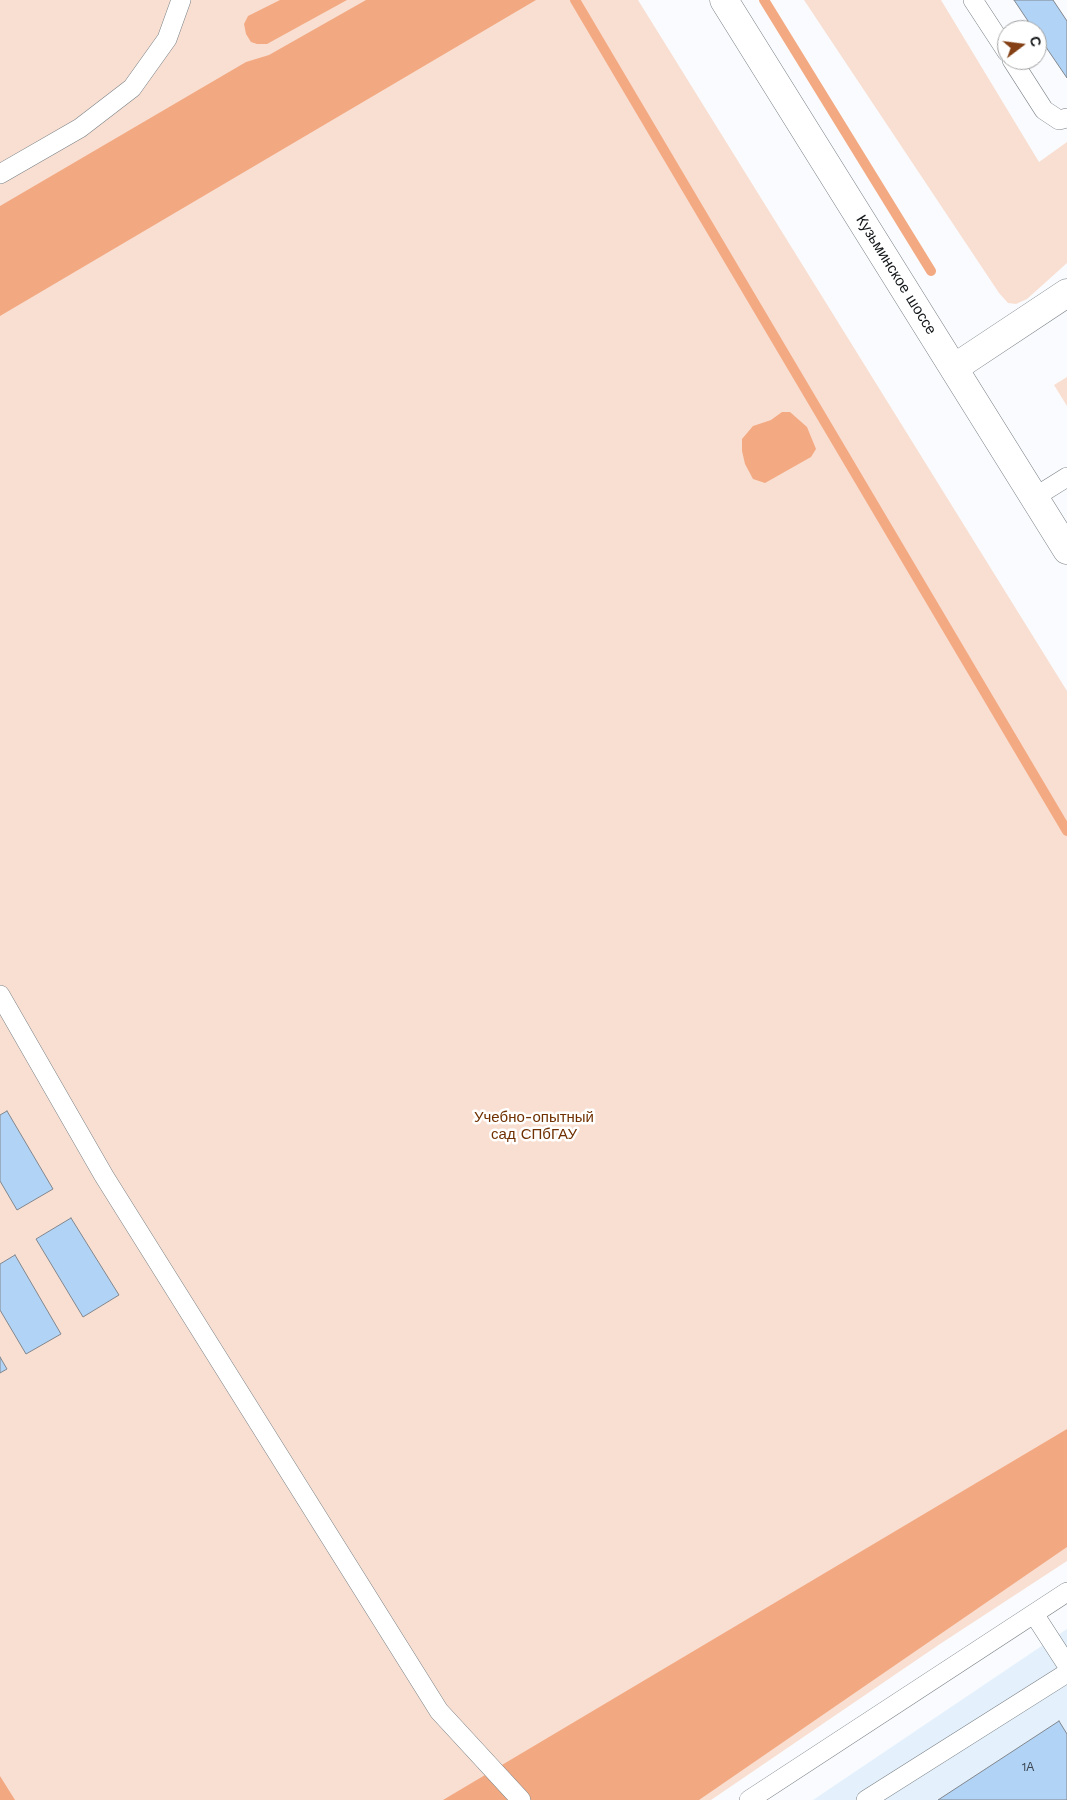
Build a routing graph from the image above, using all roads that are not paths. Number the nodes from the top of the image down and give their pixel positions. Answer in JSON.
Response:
{"nodes":[{"id":1,"x":181,"y":0,"type":"edge"},
{"id":2,"x":724,"y":0,"type":"edge"},
{"id":3,"x":973,"y":0,"type":"edge"},
{"id":4,"x":997,"y":37,"type":"edge"},
{"id":5,"x":1018,"y":70,"type":"edge"},
{"id":6,"x":1067,"y":118,"type":"edge"},
{"id":7,"x":0,"y":174,"type":"edge"},
{"id":8,"x":1067,"y":293,"type":"edge"},
{"id":9,"x":954,"y":368,"type":"junction"},
{"id":10,"x":1067,"y":477,"type":"edge"},
{"id":11,"x":1035,"y":497,"type":"junction"},
{"id":12,"x":1067,"y":550,"type":"edge"},
{"id":13,"x":0,"y":995,"type":"edge"},
{"id":14,"x":1067,"y":1592,"type":"edge"},
{"id":15,"x":1034,"y":1614,"type":"junction"},
{"id":16,"x":1067,"y":1665,"type":"edge"},
{"id":17,"x":1067,"y":1673,"type":"edge"},
{"id":18,"x":521,"y":1800,"type":"edge"},
{"id":19,"x":749,"y":1800,"type":"edge"},
{"id":20,"x":866,"y":1800,"type":"edge"}],
"edges":[{"from":1,"to":7,"type":"lane"},
{"from":2,"to":9,"type":"main road","name":"Кузьминское шоссе"},
{"from":3,"to":4,"type":"lane"},
{"from":5,"to":6,"type":"lane"},
{"from":8,"to":9,"type":"main road"},
{"from":9,"to":11,"type":"main road","name":"Кузьминское шоссе"},
{"from":10,"to":11,"type":"lane"},
{"from":11,"to":12,"type":"main road","name":"Кузьминское шоссе"},
{"from":13,"to":18,"type":"lane"},
{"from":14,"to":15,"type":"lane"},
{"from":15,"to":16,"type":"lane"},
{"from":15,"to":19,"type":"lane"},
{"from":17,"to":20,"type":"lane"}]}
